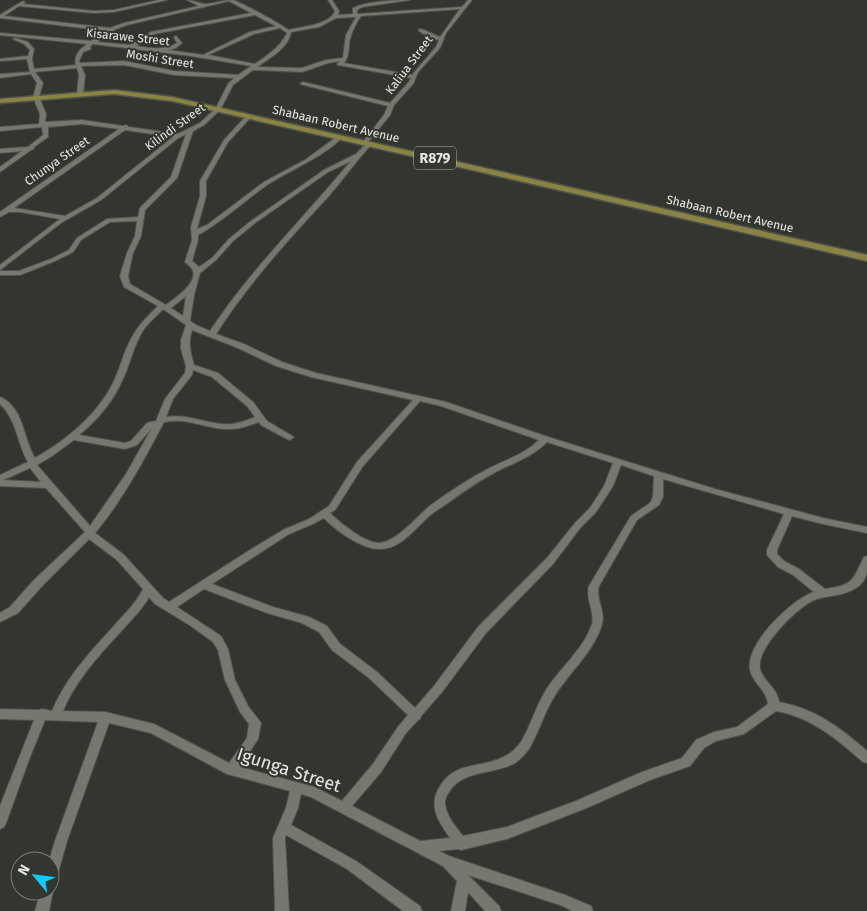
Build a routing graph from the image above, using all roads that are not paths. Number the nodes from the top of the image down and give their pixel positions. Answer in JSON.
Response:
{"nodes":[{"id":1,"x":28,"y":0,"type":"edge"},
{"id":2,"x":165,"y":0,"type":"edge"},
{"id":3,"x":189,"y":0,"type":"edge"},
{"id":4,"x":229,"y":0,"type":"edge"},
{"id":5,"x":330,"y":0,"type":"edge"},
{"id":6,"x":358,"y":0,"type":"edge"},
{"id":7,"x":408,"y":0,"type":"edge"},
{"id":8,"x":470,"y":0,"type":"edge"},
{"id":9,"x":125,"y":2,"type":"dead end"},
{"id":10,"x":18,"y":5,"type":"junction"},
{"id":11,"x":358,"y":7,"type":"junction"},
{"id":12,"x":131,"y":8,"type":"junction"},
{"id":13,"x":462,"y":8,"type":"junction"},
{"id":14,"x":205,"y":10,"type":"junction"},
{"id":15,"x":256,"y":13,"type":"junction"},
{"id":16,"x":360,"y":15,"type":"junction"},
{"id":17,"x":159,"y":16,"type":"junction"},
{"id":18,"x":352,"y":16,"type":"junction"},
{"id":19,"x":0,"y":17,"type":"edge"},
{"id":20,"x":334,"y":17,"type":"junction"},
{"id":21,"x":218,"y":20,"type":"junction"},
{"id":22,"x":163,"y":22,"type":"dead end"},
{"id":23,"x":281,"y":26,"type":"junction"},
{"id":24,"x":112,"y":30,"type":"junction"},
{"id":25,"x":422,"y":30,"type":"dead end"},
{"id":26,"x":288,"y":31,"type":"junction"},
{"id":27,"x":0,"y":35,"type":"edge"},
{"id":28,"x":176,"y":37,"type":"dead end"},
{"id":29,"x":36,"y":38,"type":"junction"},
{"id":30,"x":442,"y":39,"type":"junction"},
{"id":31,"x":26,"y":43,"type":"junction"},
{"id":32,"x":91,"y":43,"type":"junction"},
{"id":33,"x":104,"y":44,"type":"junction"},
{"id":34,"x":131,"y":47,"type":"junction"},
{"id":35,"x":83,"y":49,"type":"junction"},
{"id":36,"x":159,"y":50,"type":"junction"},
{"id":37,"x":203,"y":56,"type":"junction"},
{"id":38,"x":29,"y":57,"type":"junction"},
{"id":39,"x":0,"y":60,"type":"edge"},
{"id":40,"x":344,"y":60,"type":"junction"},
{"id":41,"x":79,"y":66,"type":"junction"},
{"id":42,"x":252,"y":66,"type":"junction"},
{"id":43,"x":32,"y":72,"type":"junction"},
{"id":44,"x":0,"y":76,"type":"edge"},
{"id":45,"x":239,"y":77,"type":"junction"},
{"id":46,"x":413,"y":77,"type":"junction"},
{"id":47,"x":303,"y":84,"type":"dead end"},
{"id":48,"x":80,"y":94,"type":"junction"},
{"id":49,"x":36,"y":97,"type":"junction"},
{"id":50,"x":0,"y":101,"type":"edge"},
{"id":51,"x":391,"y":106,"type":"junction"},
{"id":52,"x":218,"y":109,"type":"junction"},
{"id":53,"x":249,"y":116,"type":"junction"},
{"id":54,"x":43,"y":124,"type":"junction"},
{"id":55,"x":126,"y":127,"type":"junction"},
{"id":56,"x":0,"y":130,"type":"edge"},
{"id":57,"x":190,"y":131,"type":"junction"},
{"id":58,"x":178,"y":136,"type":"junction"},
{"id":59,"x":340,"y":137,"type":"junction"},
{"id":60,"x":172,"y":141,"type":"junction"},
{"id":61,"x":367,"y":143,"type":"junction"},
{"id":62,"x":185,"y":147,"type":"junction"},
{"id":63,"x":32,"y":148,"type":"junction"},
{"id":64,"x":0,"y":151,"type":"edge"},
{"id":65,"x":358,"y":155,"type":"junction"},
{"id":66,"x":0,"y":170,"type":"edge"},
{"id":67,"x":16,"y":203,"type":"junction"},
{"id":68,"x":3,"y":210,"type":"edge"},
{"id":69,"x":20,"y":210,"type":"junction"},
{"id":70,"x":0,"y":214,"type":"edge"},
{"id":71,"x":66,"y":218,"type":"junction"},
{"id":72,"x":141,"y":219,"type":"junction"},
{"id":73,"x":194,"y":234,"type":"junction"},
{"id":74,"x":867,"y":258,"type":"edge"},
{"id":75,"x":0,"y":268,"type":"edge"},
{"id":76,"x":197,"y":272,"type":"junction"},
{"id":77,"x":0,"y":273,"type":"edge"},
{"id":78,"x":192,"y":288,"type":"junction"},
{"id":79,"x":164,"y":307,"type":"junction"},
{"id":80,"x":188,"y":324,"type":"junction"},
{"id":81,"x":212,"y":334,"type":"junction"},
{"id":82,"x":190,"y":366,"type":"junction"},
{"id":83,"x":419,"y":398,"type":"junction"},
{"id":84,"x":0,"y":400,"type":"edge"},
{"id":85,"x":260,"y":418,"type":"junction"},
{"id":86,"x":160,"y":422,"type":"junction"},
{"id":87,"x":73,"y":437,"type":"junction"},
{"id":88,"x":290,"y":437,"type":"dead end"},
{"id":89,"x":544,"y":439,"type":"junction"},
{"id":90,"x":618,"y":461,"type":"junction"},
{"id":91,"x":32,"y":464,"type":"junction"},
{"id":92,"x":659,"y":474,"type":"junction"},
{"id":93,"x":0,"y":478,"type":"edge"},
{"id":94,"x":0,"y":483,"type":"edge"},
{"id":95,"x":50,"y":485,"type":"junction"},
{"id":96,"x":790,"y":511,"type":"junction"},
{"id":97,"x":325,"y":513,"type":"junction"},
{"id":98,"x":867,"y":530,"type":"edge"},
{"id":99,"x":90,"y":533,"type":"junction"},
{"id":100,"x":867,"y":560,"type":"edge"},
{"id":101,"x":204,"y":585,"type":"junction"},
{"id":102,"x":147,"y":590,"type":"junction"},
{"id":103,"x":823,"y":593,"type":"junction"},
{"id":104,"x":170,"y":607,"type":"junction"},
{"id":105,"x":0,"y":618,"type":"edge"},
{"id":106,"x":774,"y":706,"type":"junction"},
{"id":107,"x":0,"y":714,"type":"edge"},
{"id":108,"x":42,"y":714,"type":"junction"},
{"id":109,"x":56,"y":715,"type":"junction"},
{"id":110,"x":416,"y":716,"type":"junction"},
{"id":111,"x":105,"y":717,"type":"junction"},
{"id":112,"x":867,"y":758,"type":"edge"},
{"id":113,"x":231,"y":770,"type":"junction"},
{"id":114,"x":297,"y":787,"type":"junction"},
{"id":115,"x":344,"y":806,"type":"junction"},
{"id":116,"x":0,"y":823,"type":"edge"},
{"id":117,"x":283,"y":827,"type":"junction"},
{"id":118,"x":461,"y":844,"type":"junction"},
{"id":119,"x":419,"y":847,"type":"junction"},
{"id":120,"x":58,"y":851,"type":"edge"},
{"id":121,"x":446,"y":860,"type":"junction"},
{"id":122,"x":464,"y":880,"type":"junction"},
{"id":123,"x":282,"y":911,"type":"edge"},
{"id":124,"x":415,"y":911,"type":"edge"},
{"id":125,"x":458,"y":911,"type":"edge"},
{"id":126,"x":494,"y":911,"type":"edge"},
{"id":127,"x":586,"y":911,"type":"edge"}],
"edges":[{"from":1,"to":10,"type":"street"},
{"from":2,"to":12,"type":"street"},
{"from":3,"to":14,"type":"street"},
{"from":4,"to":14,"type":"street"},
{"from":4,"to":15,"type":"street"},
{"from":5,"to":20,"type":"street"},
{"from":6,"to":11,"type":"street"},
{"from":7,"to":11,"type":"street"},
{"from":8,"to":13,"type":"street","name":"Kaliua Street"},
{"from":9,"to":12,"type":"street"},
{"from":10,"to":12,"type":"street"},
{"from":10,"to":19,"type":"street"},
{"from":11,"to":18,"type":"street"},
{"from":13,"to":16,"type":"street"},
{"from":13,"to":30,"type":"street","name":"Kaliua Street"},
{"from":14,"to":17,"type":"street"},
{"from":14,"to":21,"type":"street"},
{"from":15,"to":21,"type":"street"},
{"from":15,"to":23,"type":"street"},
{"from":16,"to":18,"type":"street"},
{"from":16,"to":40,"type":"street"},
{"from":17,"to":22,"type":"street"},
{"from":17,"to":24,"type":"street"},
{"from":18,"to":20,"type":"street"},
{"from":19,"to":24,"type":"street"},
{"from":20,"to":26,"type":"street"},
{"from":21,"to":34,"type":"street"},
{"from":23,"to":26,"type":"street"},
{"from":23,"to":37,"type":"street"},
{"from":24,"to":32,"type":"street"},
{"from":25,"to":30,"type":"street"},
{"from":26,"to":42,"type":"street","name":"Kilindi Street"},
{"from":27,"to":29,"type":"street","name":"Kisarawe Street"},
{"from":27,"to":31,"type":"street"},
{"from":28,"to":36,"type":"street"},
{"from":29,"to":31,"type":"street"},
{"from":29,"to":32,"type":"street","name":"Kisarawe Street"},
{"from":30,"to":46,"type":"street","name":"Kaliua Street"},
{"from":31,"to":38,"type":"street"},
{"from":32,"to":33,"type":"street","name":"Kisarawe Street"},
{"from":32,"to":35,"type":"street"},
{"from":33,"to":34,"type":"street","name":"Kisarawe Street"},
{"from":33,"to":35,"type":"street"},
{"from":34,"to":36,"type":"street","name":"Kisarawe Street"},
{"from":35,"to":41,"type":"street"},
{"from":36,"to":37,"type":"street","name":"Kisarawe Street"},
{"from":37,"to":42,"type":"street","name":"Kisarawe Street"},
{"from":38,"to":39,"type":"street"},
{"from":38,"to":43,"type":"street"},
{"from":40,"to":42,"type":"street","name":"Kisarawe Street"},
{"from":40,"to":46,"type":"street"},
{"from":41,"to":43,"type":"street","name":"Moshi Street"},
{"from":41,"to":45,"type":"street","name":"Moshi Street"},
{"from":41,"to":48,"type":"street"},
{"from":42,"to":45,"type":"street","name":"Kilindi Street"},
{"from":43,"to":44,"type":"street","name":"Moshi Street"},
{"from":43,"to":49,"type":"street"},
{"from":45,"to":52,"type":"street","name":"Kilindi Street"},
{"from":46,"to":51,"type":"street","name":"Kaliua Street"},
{"from":47,"to":51,"type":"street"},
{"from":48,"to":49,"type":"main road","name":"Shabaan Robert Avenue","number":"R879"},
{"from":48,"to":52,"type":"main road","name":"Shabaan Robert Avenue","number":"R879"},
{"from":49,"to":50,"type":"main road","name":"Shabaan Robert Avenue","number":"R879"},
{"from":49,"to":54,"type":"street"},
{"from":51,"to":61,"type":"street","name":"Kaliua Street"},
{"from":52,"to":53,"type":"main road","name":"Shabaan Robert Avenue","number":"R879"},
{"from":52,"to":57,"type":"street","name":"Kilindi Street"},
{"from":53,"to":59,"type":"main road","name":"Shabaan Robert Avenue","number":"R879"},
{"from":53,"to":73,"type":"street"},
{"from":54,"to":55,"type":"street"},
{"from":54,"to":56,"type":"street"},
{"from":54,"to":63,"type":"street"},
{"from":55,"to":58,"type":"street"},
{"from":55,"to":67,"type":"street","name":"Chunya Street"},
{"from":57,"to":58,"type":"street","name":"Kilindi Street"},
{"from":57,"to":62,"type":"street"},
{"from":58,"to":60,"type":"street","name":"Kilindi Street"},
{"from":59,"to":61,"type":"main road","name":"Shabaan Robert Avenue","number":"R879"},
{"from":59,"to":73,"type":"street"},
{"from":60,"to":62,"type":"street"},
{"from":60,"to":71,"type":"street","name":"Kilindi Street"},
{"from":61,"to":65,"type":"street","name":"Kaliua Street"},
{"from":61,"to":74,"type":"main road","name":"Shabaan Robert Avenue","number":"R879"},
{"from":62,"to":72,"type":"street"},
{"from":63,"to":64,"type":"street"},
{"from":63,"to":66,"type":"street"},
{"from":65,"to":76,"type":"street"},
{"from":65,"to":81,"type":"street"},
{"from":67,"to":68,"type":"street","name":"Chunya Street"},
{"from":67,"to":69,"type":"street"},
{"from":68,"to":69,"type":"street"},
{"from":68,"to":70,"type":"street","name":"Chunya Street"},
{"from":69,"to":71,"type":"street"},
{"from":71,"to":75,"type":"street","name":"Kilindi Street"},
{"from":72,"to":77,"type":"street"},
{"from":72,"to":79,"type":"street"},
{"from":73,"to":76,"type":"street"},
{"from":76,"to":78,"type":"street"},
{"from":78,"to":79,"type":"street"},
{"from":78,"to":80,"type":"street"},
{"from":79,"to":80,"type":"street"},
{"from":79,"to":87,"type":"street"},
{"from":80,"to":81,"type":"street"},
{"from":80,"to":82,"type":"street"},
{"from":81,"to":83,"type":"street"},
{"from":82,"to":85,"type":"street"},
{"from":82,"to":86,"type":"street"},
{"from":83,"to":89,"type":"street"},
{"from":83,"to":97,"type":"street"},
{"from":84,"to":91,"type":"street"},
{"from":85,"to":86,"type":"street"},
{"from":85,"to":88,"type":"street"},
{"from":86,"to":87,"type":"street"},
{"from":86,"to":99,"type":"street"},
{"from":87,"to":91,"type":"street"},
{"from":89,"to":90,"type":"street"},
{"from":89,"to":97,"type":"street"},
{"from":90,"to":92,"type":"street"},
{"from":90,"to":110,"type":"street"},
{"from":91,"to":93,"type":"street"},
{"from":91,"to":95,"type":"street"},
{"from":92,"to":96,"type":"street"},
{"from":92,"to":118,"type":"street"},
{"from":94,"to":95,"type":"street"},
{"from":95,"to":99,"type":"street"},
{"from":96,"to":98,"type":"street"},
{"from":96,"to":103,"type":"street"},
{"from":97,"to":101,"type":"street"},
{"from":99,"to":102,"type":"street"},
{"from":99,"to":105,"type":"street"},
{"from":100,"to":103,"type":"street"},
{"from":101,"to":104,"type":"street"},
{"from":101,"to":110,"type":"street"},
{"from":102,"to":104,"type":"street"},
{"from":102,"to":109,"type":"street"},
{"from":103,"to":106,"type":"street"},
{"from":104,"to":113,"type":"street"},
{"from":106,"to":112,"type":"street"},
{"from":106,"to":118,"type":"street"},
{"from":107,"to":108,"type":"street","name":"Igunga Street"},
{"from":108,"to":109,"type":"street","name":"Igunga Street"},
{"from":108,"to":116,"type":"street"},
{"from":109,"to":111,"type":"street","name":"Igunga Street"},
{"from":110,"to":115,"type":"street"},
{"from":111,"to":113,"type":"street","name":"Igunga Street"},
{"from":111,"to":120,"type":"street"},
{"from":113,"to":114,"type":"street","name":"Igunga Street"},
{"from":114,"to":115,"type":"street","name":"Igunga Street"},
{"from":114,"to":117,"type":"street"},
{"from":115,"to":119,"type":"street","name":"Igunga Street"},
{"from":117,"to":123,"type":"street"},
{"from":117,"to":124,"type":"street"},
{"from":118,"to":119,"type":"street"},
{"from":119,"to":121,"type":"street","name":"Igunga Street"},
{"from":121,"to":122,"type":"street"},
{"from":121,"to":127,"type":"street","name":"Igunga Street"},
{"from":122,"to":125,"type":"street"},
{"from":122,"to":126,"type":"street"}]}
